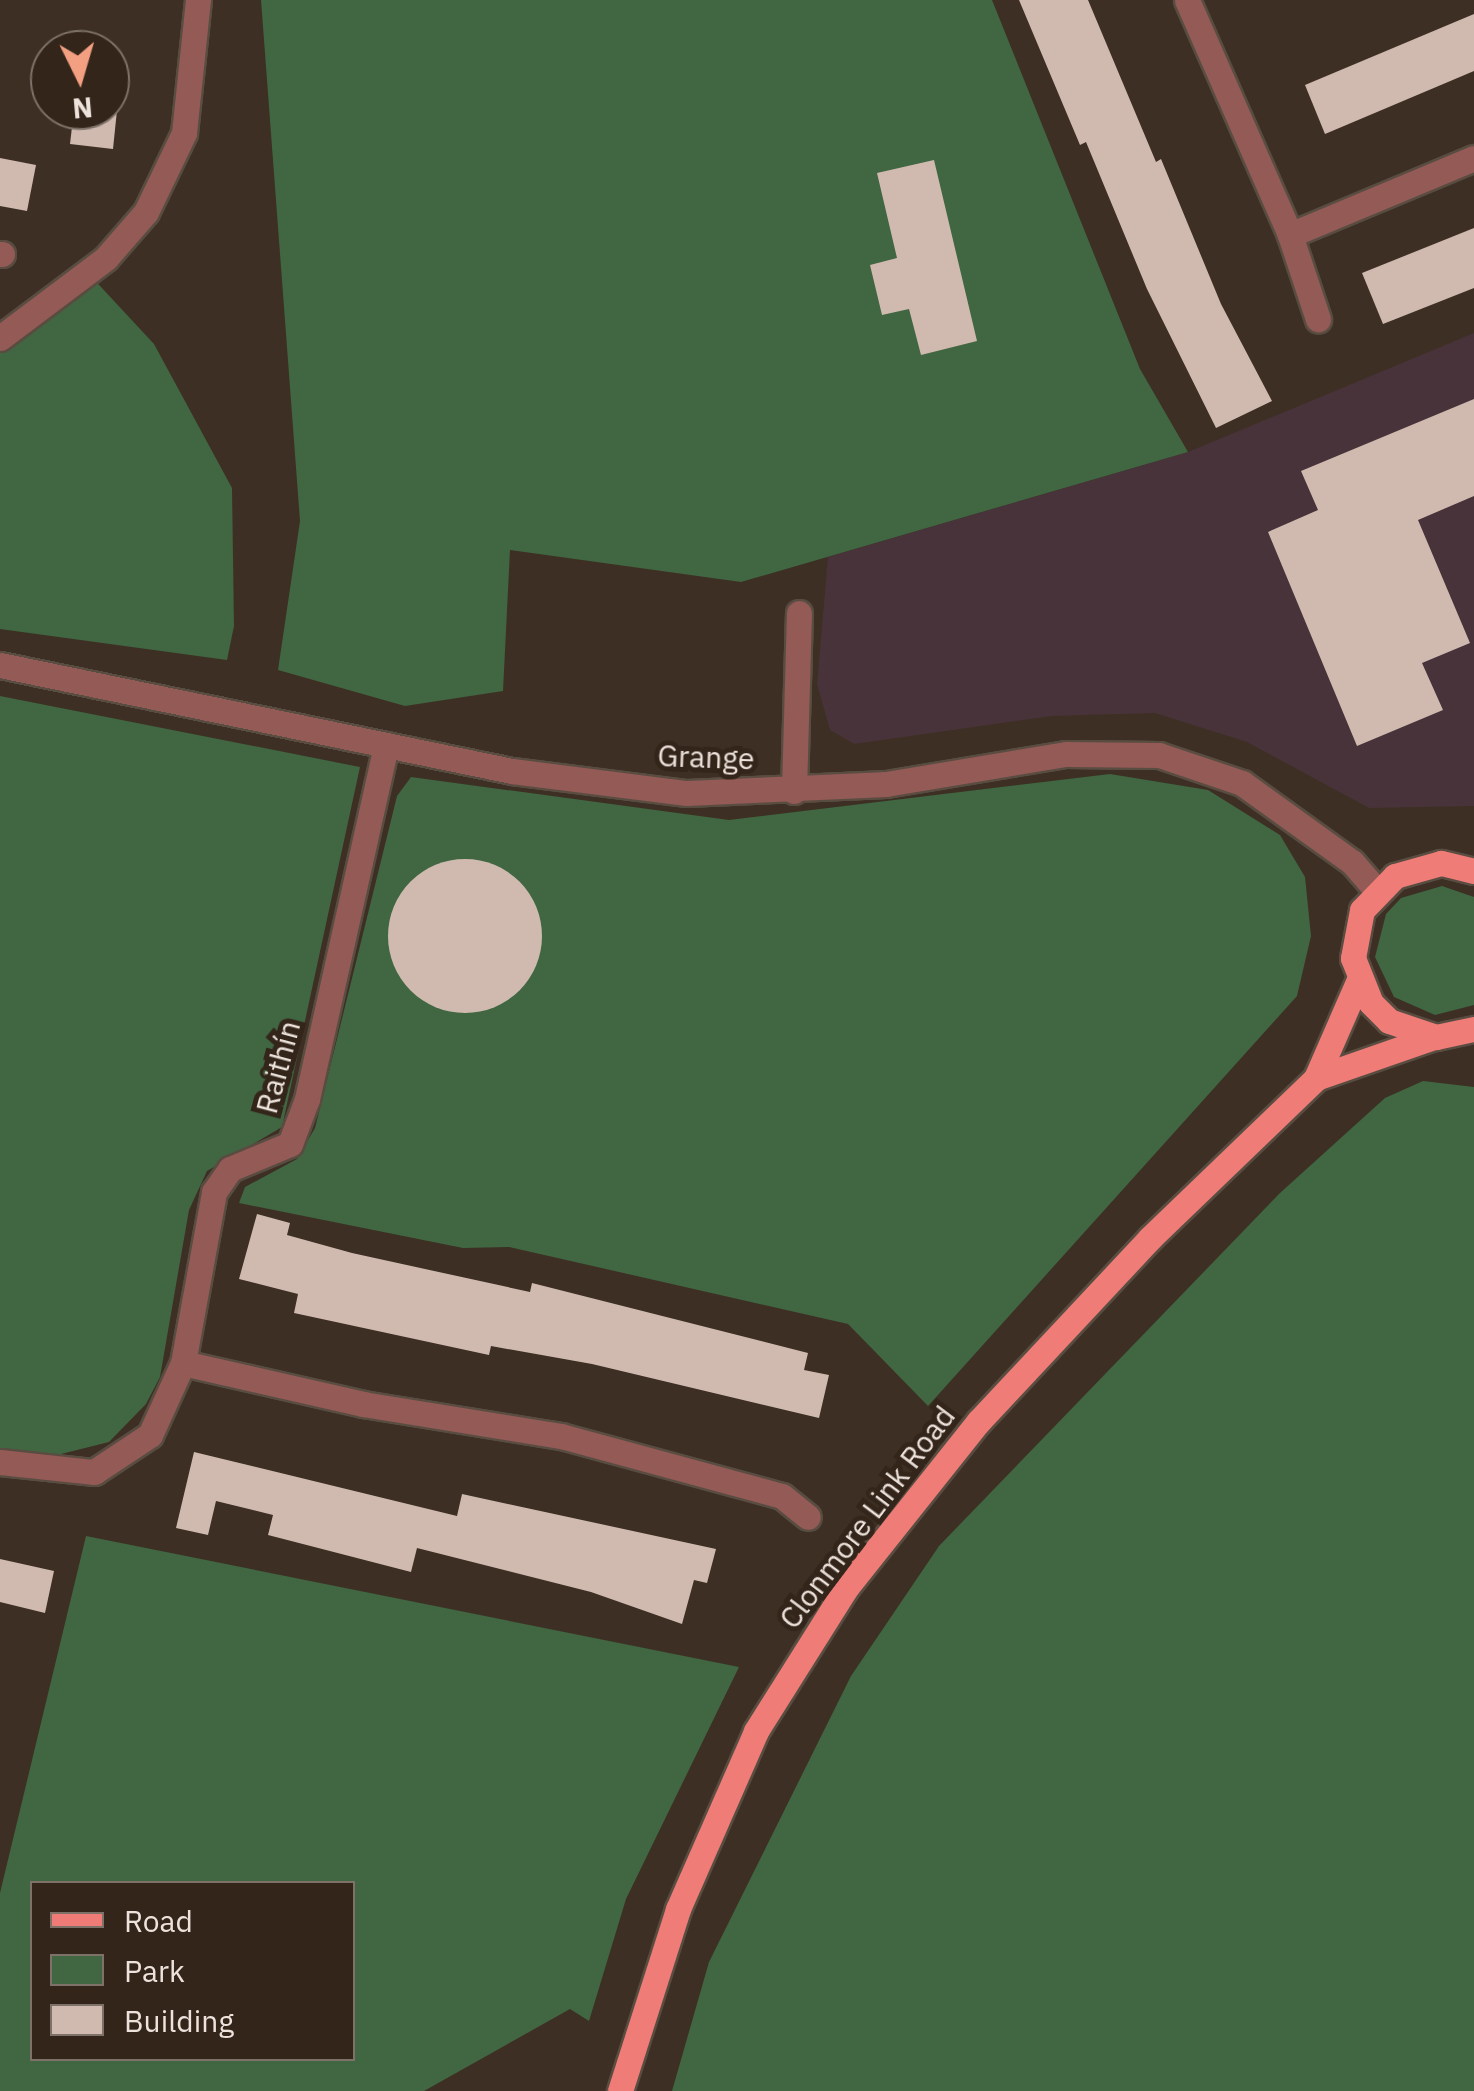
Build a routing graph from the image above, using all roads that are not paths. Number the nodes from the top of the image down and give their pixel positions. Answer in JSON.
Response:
{"nodes":[{"id":1,"x":198,"y":0,"type":"edge"},
{"id":2,"x":1187,"y":0,"type":"edge"},
{"id":3,"x":1474,"y":158,"type":"edge"},
{"id":4,"x":1290,"y":234,"type":"junction"},
{"id":5,"x":1318,"y":319,"type":"dead end"},
{"id":6,"x":0,"y":338,"type":"edge"},
{"id":7,"x":799,"y":613,"type":"dead end"},
{"id":8,"x":0,"y":665,"type":"edge"},
{"id":9,"x":386,"y":746,"type":"junction"},
{"id":10,"x":794,"y":790,"type":"junction"},
{"id":11,"x":1474,"y":854,"type":"edge"},
{"id":12,"x":1441,"y":863,"type":"junction"},
{"id":13,"x":1474,"y":871,"type":"edge"},
{"id":14,"x":1376,"y":890,"type":"junction"},
{"id":15,"x":1358,"y":982,"type":"junction"},
{"id":16,"x":1474,"y":1029,"type":"edge"},
{"id":17,"x":1436,"y":1037,"type":"junction"},
{"id":18,"x":1316,"y":1078,"type":"junction"},
{"id":19,"x":183,"y":1363,"type":"junction"},
{"id":20,"x":0,"y":1462,"type":"edge"},
{"id":21,"x":808,"y":1518,"type":"dead end"},
{"id":22,"x":620,"y":2091,"type":"edge"}],
"edges":[{"from":1,"to":6,"type":"street"},
{"from":2,"to":4,"type":"street"},
{"from":3,"to":4,"type":"street"},
{"from":4,"to":5,"type":"street"},
{"from":7,"to":10,"type":"street"},
{"from":8,"to":9,"type":"street","name":"Grange"},
{"from":9,"to":10,"type":"street","name":"Grange"},
{"from":9,"to":19,"type":"street","name":"Raithín"},
{"from":10,"to":14,"type":"street","name":"Grange"},
{"from":11,"to":12,"type":"main road"},
{"from":12,"to":13,"type":"main road"},
{"from":12,"to":14,"type":"main road"},
{"from":14,"to":15,"type":"main road"},
{"from":15,"to":17,"type":"main road"},
{"from":15,"to":18,"type":"main road","name":"Clonmore Link Road"},
{"from":16,"to":17,"type":"main road","name":"Clonmore Link Road"},
{"from":17,"to":18,"type":"main road","name":"Clonmore Link Road"},
{"from":18,"to":22,"type":"main road","name":"Clonmore Link Road"},
{"from":19,"to":20,"type":"street","name":"Raithín"},
{"from":19,"to":21,"type":"street"}]}
